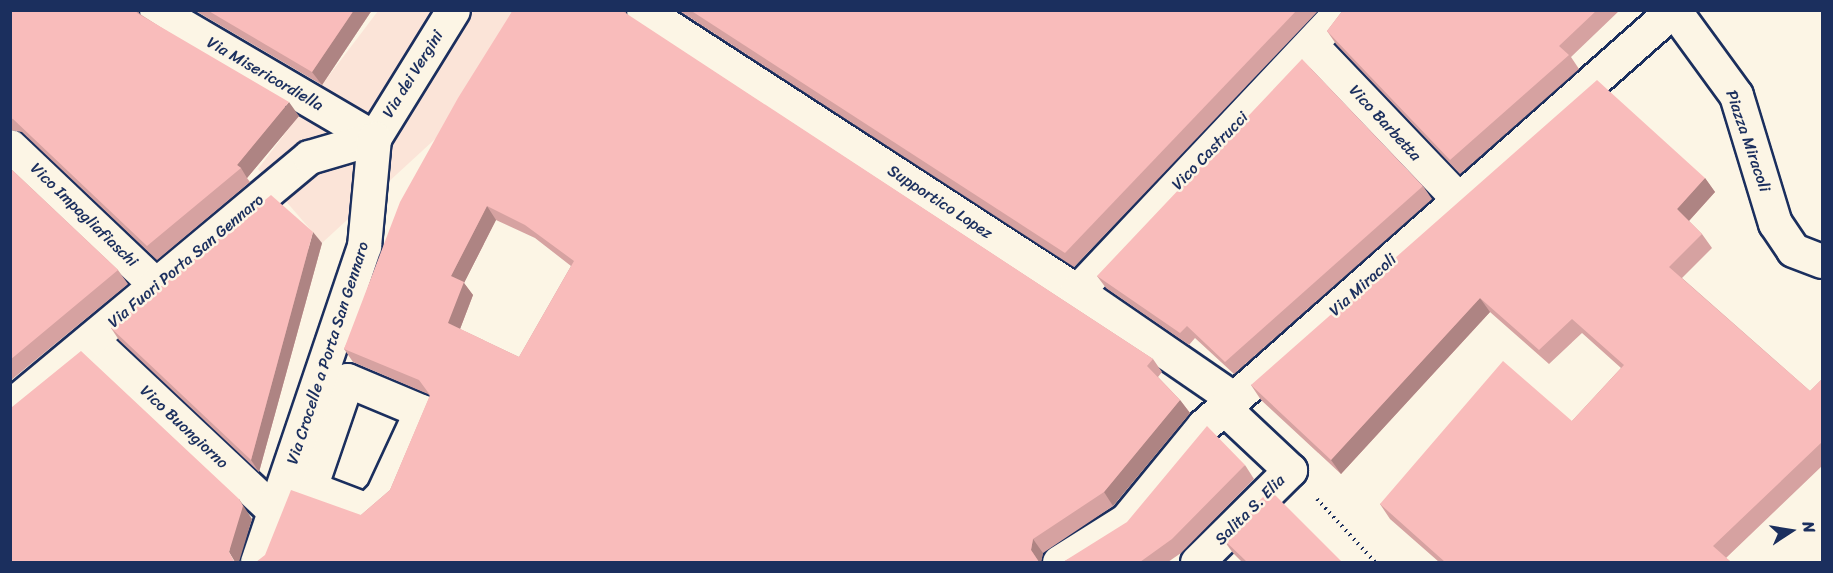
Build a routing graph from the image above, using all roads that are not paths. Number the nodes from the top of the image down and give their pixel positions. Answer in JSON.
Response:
{"nodes":[{"id":1,"x":156,"y":10,"type":"edge"},
{"id":2,"x":453,"y":10,"type":"edge"},
{"id":3,"x":643,"y":10,"type":"edge"},
{"id":4,"x":1342,"y":10,"type":"edge"},
{"id":5,"x":1674,"y":10,"type":"edge"},
{"id":6,"x":1311,"y":45,"type":"junction"},
{"id":7,"x":374,"y":138,"type":"junction"},
{"id":8,"x":10,"y":146,"type":"edge"},
{"id":9,"x":1459,"y":200,"type":"junction"},
{"id":10,"x":1822,"y":261,"type":"edge"},
{"id":11,"x":156,"y":285,"type":"junction"},
{"id":12,"x":1077,"y":291,"type":"junction"},
{"id":13,"x":92,"y":340,"type":"junction"},
{"id":14,"x":1229,"y":404,"type":"junction"},
{"id":15,"x":10,"y":406,"type":"edge"},
{"id":16,"x":276,"y":513,"type":"junction"},
{"id":17,"x":257,"y":562,"type":"edge"},
{"id":18,"x":1059,"y":562,"type":"edge"},
{"id":19,"x":1197,"y":562,"type":"edge"}],
"edges":[{"from":1,"to":7,"type":"street","name":"Via Misericordiella"},
{"from":2,"to":7,"type":"street","name":"Via dei Vergini"},
{"from":3,"to":12,"type":"street","name":"Supportico Lopez"},
{"from":4,"to":6,"type":"street","name":"Vico Castrucci"},
{"from":5,"to":9,"type":"street","name":"Via Miracoli"},
{"from":5,"to":10,"type":"street","name":"Piazza Miracoli"},
{"from":6,"to":9,"type":"street","name":"Vico Barbetta"},
{"from":6,"to":12,"type":"street","name":"Vico Castrucci"},
{"from":7,"to":11,"type":"street","name":"Via Fuori Porta San Gennaro"},
{"from":7,"to":16,"type":"street","name":"Via Crocelle a Porta San Gennaro"},
{"from":8,"to":11,"type":"street","name":"Vico Impagliafiaschi"},
{"from":9,"to":14,"type":"street","name":"Via Miracoli"},
{"from":11,"to":13,"type":"street","name":"Via Fuori Porta San Gennaro"},
{"from":12,"to":14,"type":"street","name":"Supportico Lopez"},
{"from":13,"to":15,"type":"street","name":"Via Fuori Porta San Gennaro"},
{"from":13,"to":16,"type":"street","name":"Vico Buongiorno"},
{"from":14,"to":18,"type":"street","name":"Via Miracoli"},
{"from":14,"to":19,"type":"street","name":"Salita S. Elia"},
{"from":16,"to":17,"type":"street","name":"Via Crocelle a Porta San Gennaro"}]}
